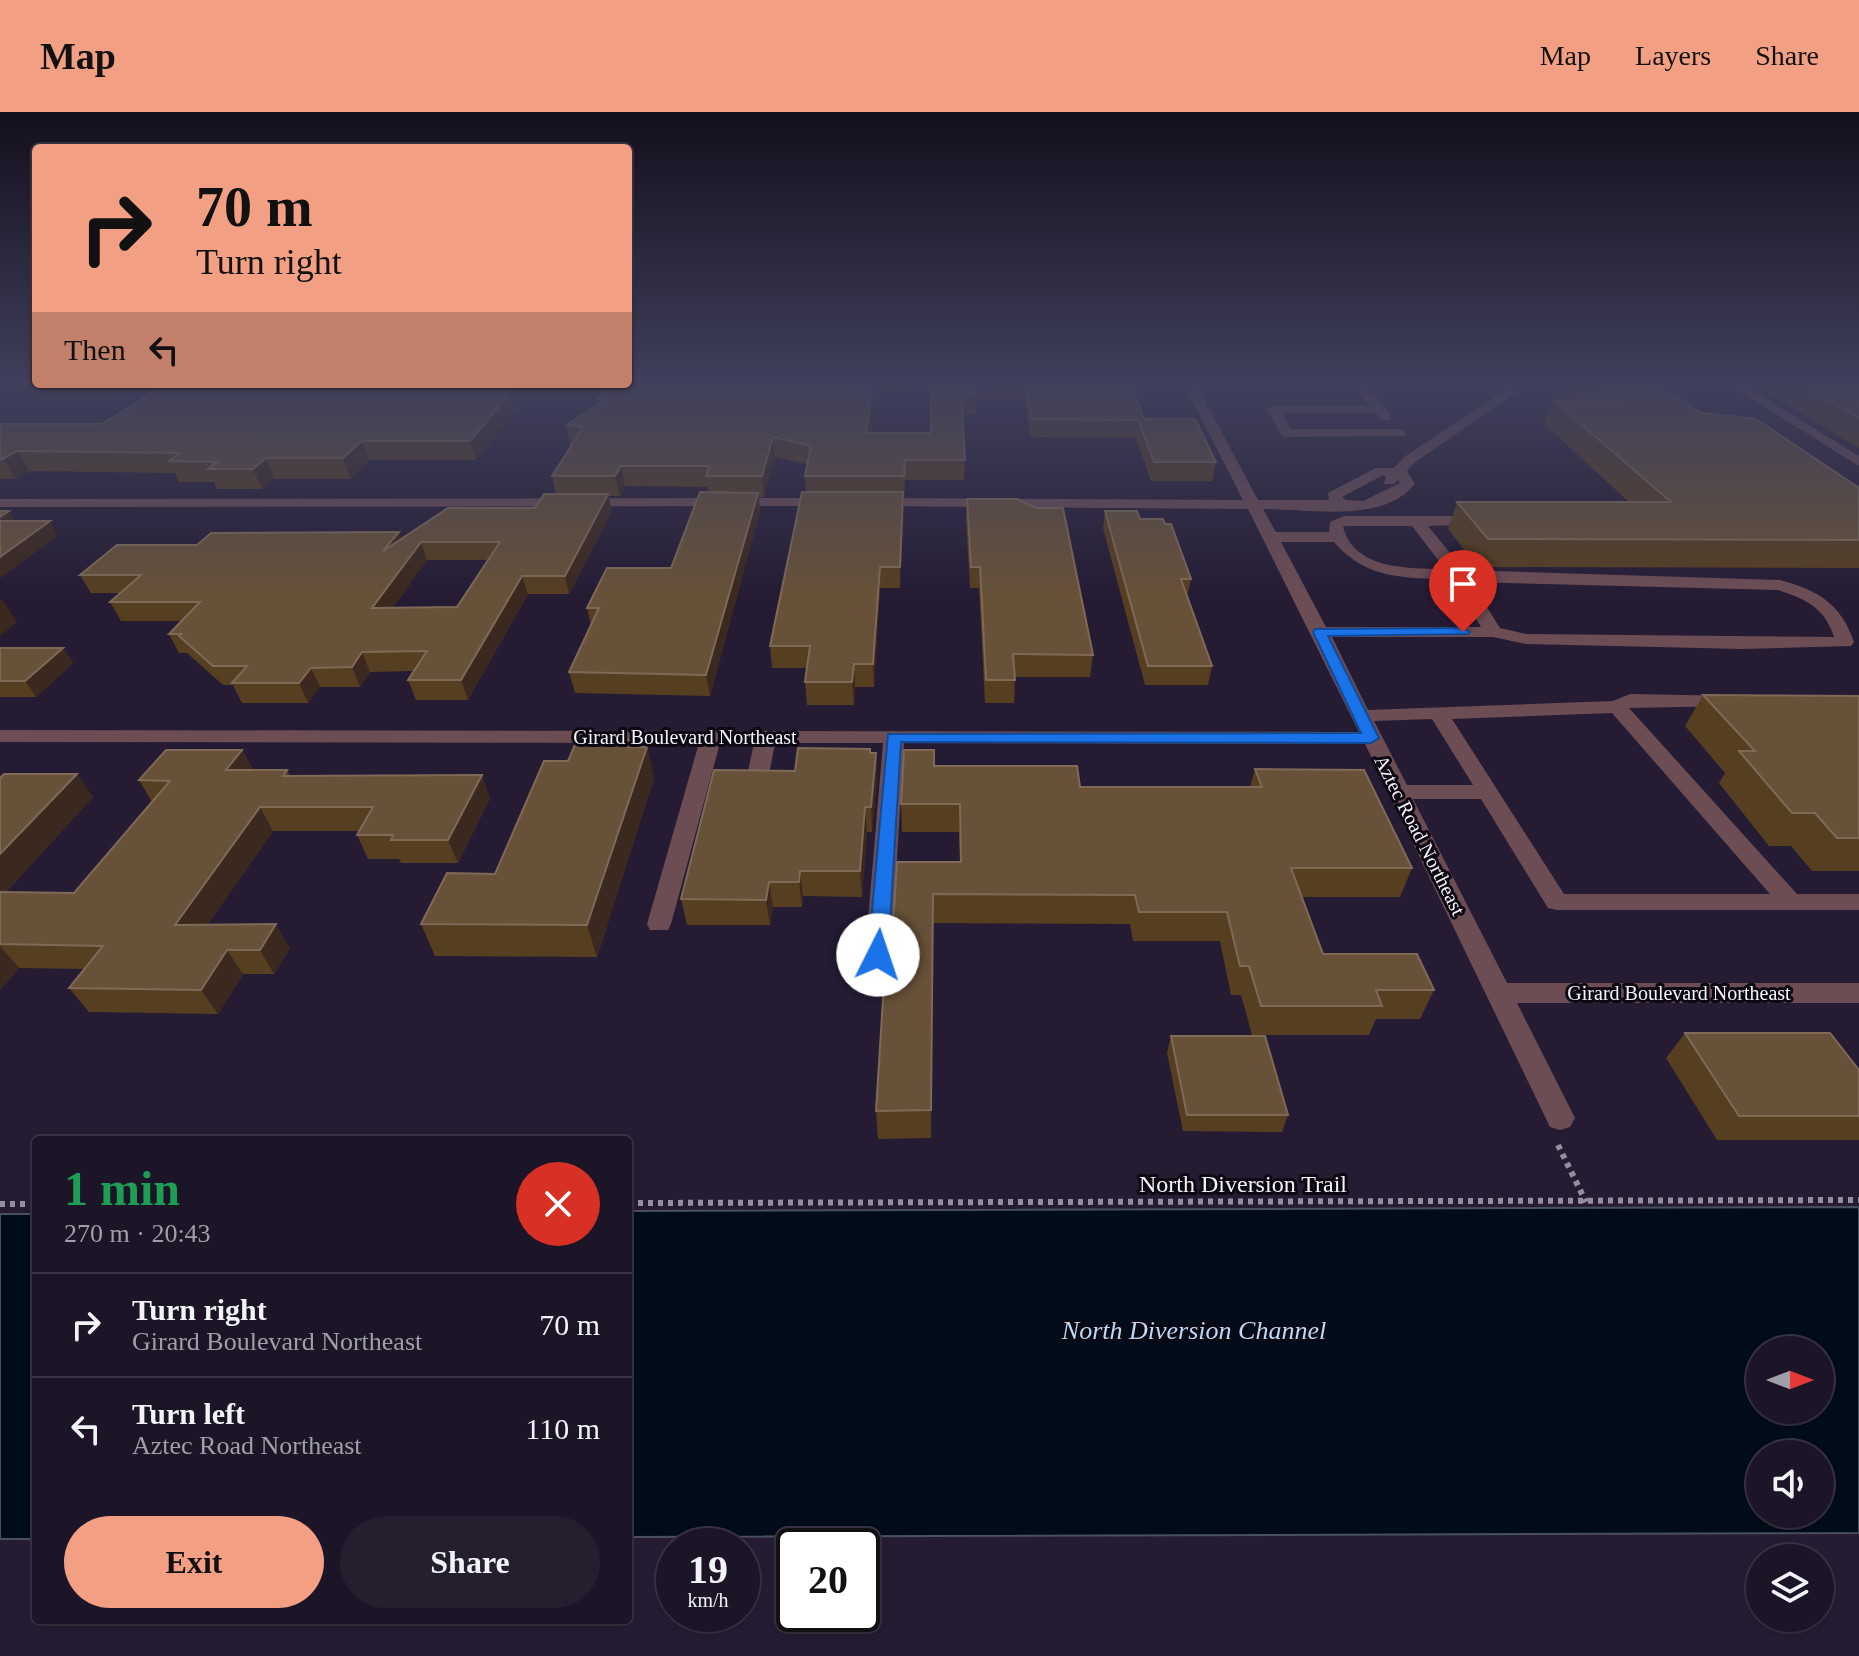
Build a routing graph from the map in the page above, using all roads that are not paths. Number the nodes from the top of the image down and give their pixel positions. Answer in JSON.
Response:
{"nodes":[{"id":1,"x":1225,"y":454,"type":"edge"},
{"id":2,"x":1418,"y":454,"type":"edge"},
{"id":3,"x":1401,"y":473,"type":"junction"},
{"id":4,"x":1249,"y":502,"type":"junction"},
{"id":5,"x":0,"y":503,"type":"edge"},
{"id":6,"x":1340,"y":503,"type":"junction"},
{"id":7,"x":0,"y":515,"type":"edge"},
{"id":8,"x":29,"y":515,"type":"dead end"},
{"id":9,"x":1416,"y":521,"type":"junction"},
{"id":10,"x":1496,"y":521,"type":"edge"},
{"id":11,"x":1268,"y":537,"type":"junction"},
{"id":12,"x":1338,"y":537,"type":"junction"},
{"id":13,"x":1458,"y":574,"type":"junction"},
{"id":14,"x":1320,"y":632,"type":"junction"},
{"id":15,"x":1493,"y":632,"type":"junction"},
{"id":16,"x":1754,"y":700,"type":"edge"},
{"id":17,"x":1617,"y":707,"type":"junction"},
{"id":18,"x":1439,"y":714,"type":"junction"},
{"id":19,"x":1360,"y":716,"type":"junction"},
{"id":20,"x":0,"y":736,"type":"edge"},
{"id":21,"x":711,"y":737,"type":"junction"},
{"id":22,"x":766,"y":737,"type":"junction"},
{"id":23,"x":894,"y":737,"type":"junction"},
{"id":24,"x":1371,"y":738,"type":"junction"},
{"id":25,"x":756,"y":785,"type":"edge"},
{"id":26,"x":1399,"y":792,"type":"junction"},
{"id":27,"x":1485,"y":792,"type":"junction"},
{"id":28,"x":1791,"y":902,"type":"junction"},
{"id":29,"x":1859,"y":902,"type":"edge"},
{"id":30,"x":659,"y":924,"type":"dead end"},
{"id":31,"x":878,"y":955,"type":"dead end"},
{"id":32,"x":1499,"y":993,"type":"junction"},
{"id":33,"x":1859,"y":993,"type":"edge"},
{"id":34,"x":1560,"y":1118,"type":"road end"}],
"edges":[{"from":1,"to":4,"type":"street","name":"Aztec Road Northeast"},
{"from":2,"to":3,"type":"street"},
{"from":3,"to":6,"type":"street"},
{"from":3,"to":6,"type":"street"},
{"from":4,"to":5,"type":"street"},
{"from":4,"to":6,"type":"street"},
{"from":4,"to":11,"type":"street","name":"Aztec Road Northeast"},
{"from":7,"to":8,"type":"street"},
{"from":9,"to":10,"type":"street"},
{"from":9,"to":12,"type":"street"},
{"from":9,"to":13,"type":"street"},
{"from":11,"to":12,"type":"street"},
{"from":11,"to":14,"type":"street","name":"Aztec Road Northeast"},
{"from":12,"to":13,"type":"street"},
{"from":13,"to":15,"type":"street"},
{"from":13,"to":15,"type":"street"},
{"from":14,"to":15,"type":"street"},
{"from":14,"to":19,"type":"street","name":"Aztec Road Northeast"},
{"from":16,"to":17,"type":"street"},
{"from":17,"to":18,"type":"street"},
{"from":17,"to":28,"type":"street"},
{"from":18,"to":19,"type":"street"},
{"from":18,"to":27,"type":"street"},
{"from":19,"to":24,"type":"street","name":"Aztec Road Northeast"},
{"from":20,"to":21,"type":"street","name":"Girard Boulevard Northeast"},
{"from":21,"to":22,"type":"street","name":"Girard Boulevard Northeast"},
{"from":21,"to":30,"type":"street"},
{"from":22,"to":23,"type":"street","name":"Girard Boulevard Northeast"},
{"from":22,"to":25,"type":"street"},
{"from":23,"to":24,"type":"street","name":"Girard Boulevard Northeast"},
{"from":23,"to":31,"type":"street"},
{"from":24,"to":26,"type":"street","name":"Aztec Road Northeast"},
{"from":26,"to":27,"type":"street"},
{"from":26,"to":32,"type":"street","name":"Aztec Road Northeast"},
{"from":27,"to":28,"type":"street"},
{"from":28,"to":29,"type":"street"},
{"from":32,"to":33,"type":"street","name":"Girard Boulevard Northeast"},
{"from":32,"to":34,"type":"street","name":"Aztec Road Northeast"}]}
